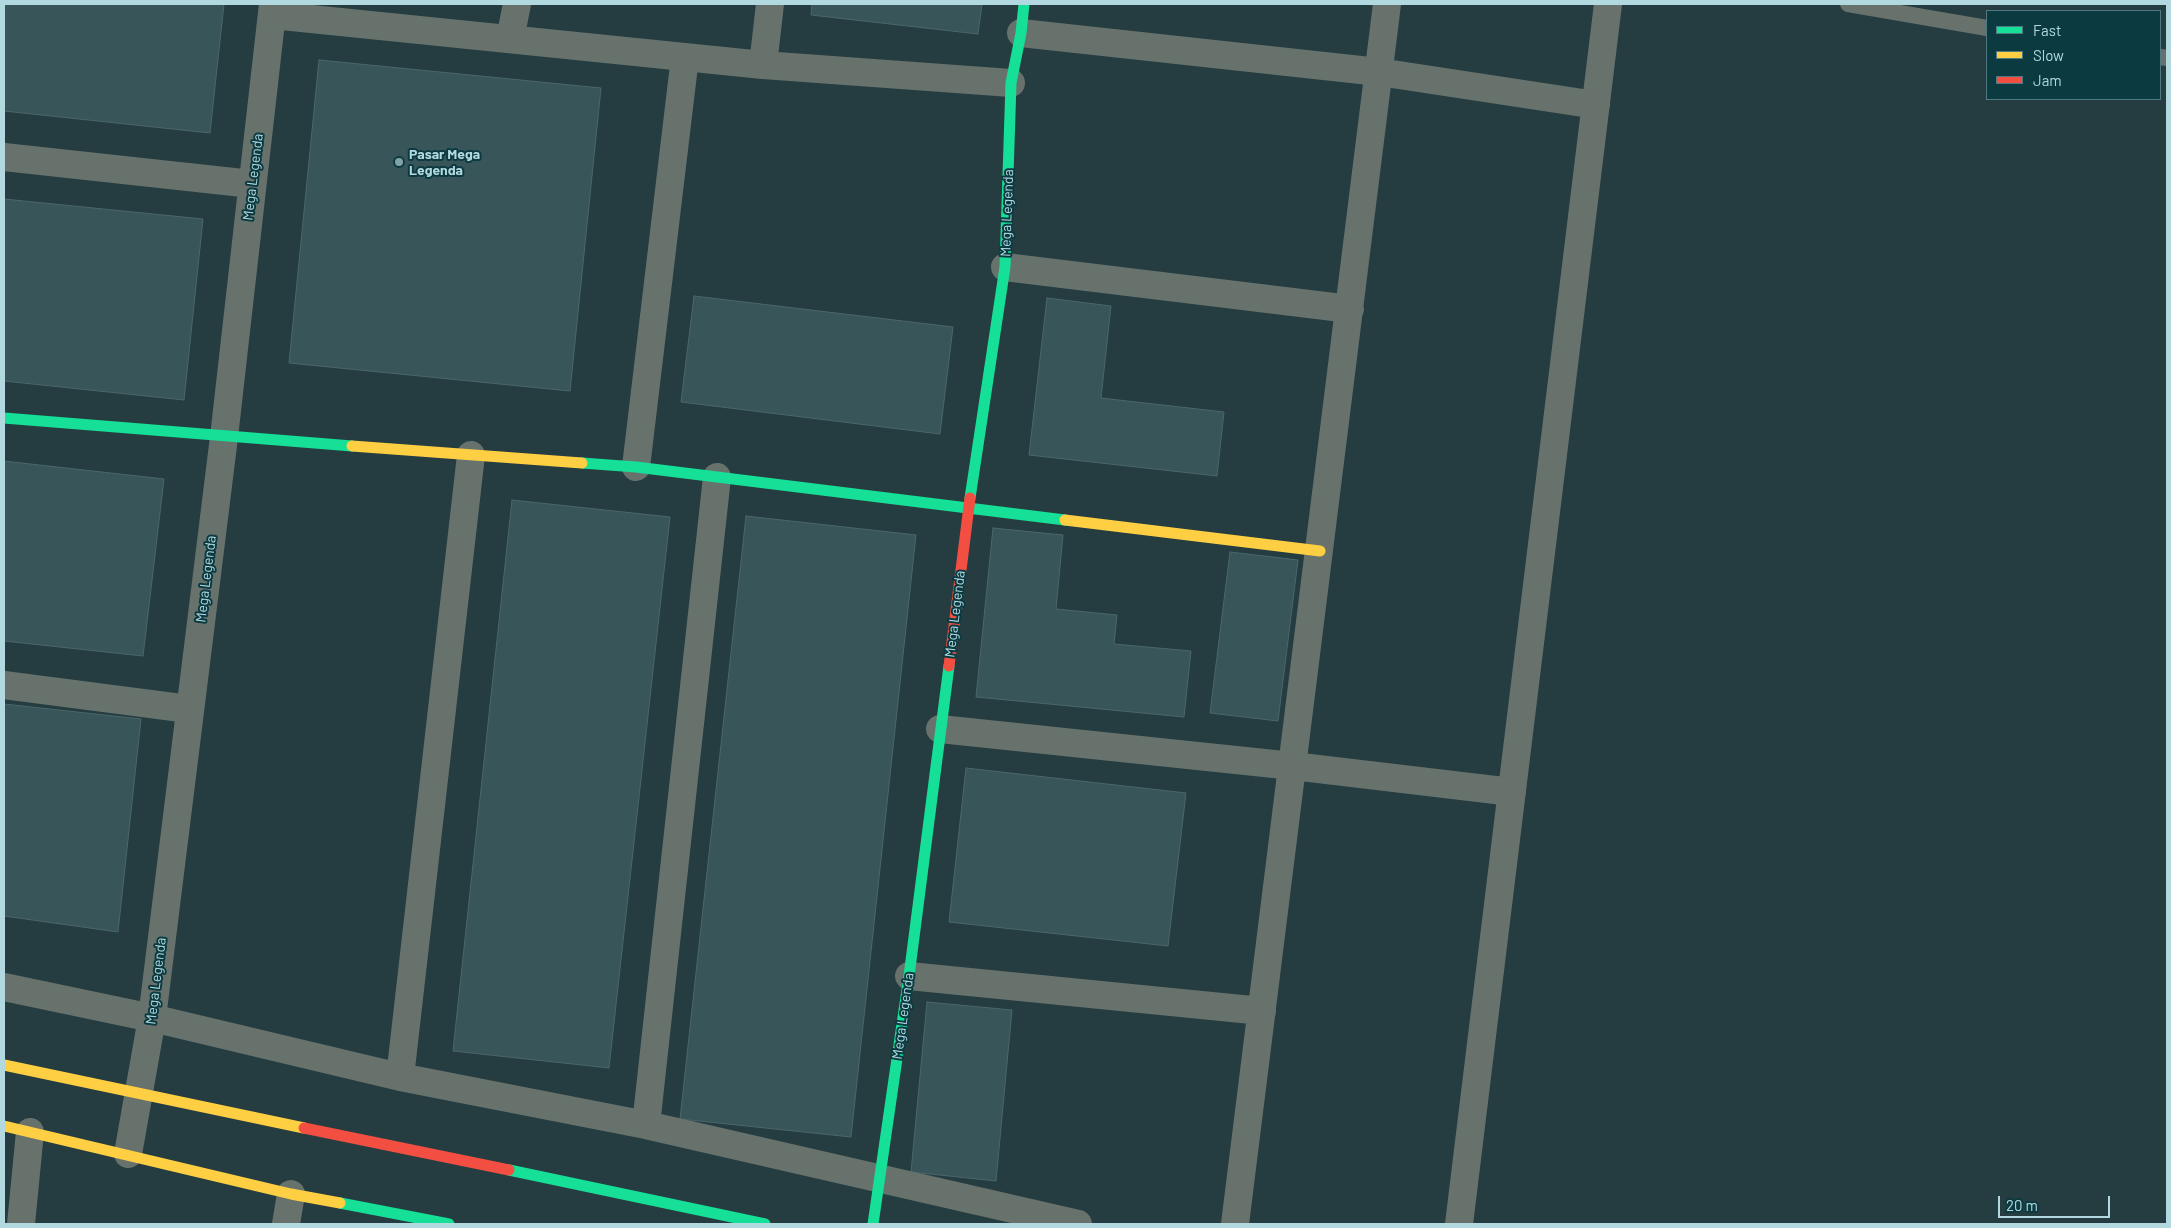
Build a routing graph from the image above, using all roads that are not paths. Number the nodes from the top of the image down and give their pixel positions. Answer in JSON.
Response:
{"nodes":[{"id":1,"x":516,"y":4,"type":"edge"},
{"id":2,"x":770,"y":4,"type":"edge"},
{"id":3,"x":1024,"y":4,"type":"edge"},
{"id":4,"x":1387,"y":4,"type":"edge"},
{"id":5,"x":1608,"y":4,"type":"edge"},
{"id":6,"x":1848,"y":4,"type":"edge"},
{"id":7,"x":273,"y":10,"type":"edge"},
{"id":8,"x":1986,"y":28,"type":"edge"},
{"id":9,"x":1021,"y":33,"type":"junction"},
{"id":10,"x":510,"y":39,"type":"junction"},
{"id":11,"x":685,"y":57,"type":"junction"},
{"id":12,"x":763,"y":65,"type":"junction"},
{"id":13,"x":1379,"y":72,"type":"junction"},
{"id":14,"x":1011,"y":83,"type":"junction"},
{"id":15,"x":1596,"y":104,"type":"junction"},
{"id":16,"x":4,"y":158,"type":"edge"},
{"id":17,"x":252,"y":184,"type":"junction"},
{"id":18,"x":1005,"y":267,"type":"junction"},
{"id":19,"x":1350,"y":309,"type":"junction"},
{"id":20,"x":4,"y":418,"type":"edge"},
{"id":21,"x":224,"y":437,"type":"junction"},
{"id":22,"x":471,"y":455,"type":"junction"},
{"id":23,"x":636,"y":467,"type":"junction"},
{"id":24,"x":717,"y":477,"type":"junction"},
{"id":25,"x":969,"y":507,"type":"junction"},
{"id":26,"x":1320,"y":551,"type":"junction"},
{"id":27,"x":4,"y":686,"type":"edge"},
{"id":28,"x":189,"y":709,"type":"junction"},
{"id":29,"x":940,"y":729,"type":"junction"},
{"id":30,"x":1293,"y":766,"type":"junction"},
{"id":31,"x":1512,"y":792,"type":"junction"},
{"id":32,"x":909,"y":976,"type":"junction"},
{"id":33,"x":4,"y":987,"type":"edge"},
{"id":34,"x":1262,"y":1011,"type":"junction"},
{"id":35,"x":152,"y":1018,"type":"junction"},
{"id":36,"x":4,"y":1065,"type":"edge"},
{"id":37,"x":400,"y":1077,"type":"junction"},
{"id":38,"x":139,"y":1094,"type":"junction"},
{"id":39,"x":646,"y":1125,"type":"junction"},
{"id":40,"x":4,"y":1126,"type":"edge"},
{"id":41,"x":30,"y":1132,"type":"junction"},
{"id":42,"x":128,"y":1154,"type":"junction"},
{"id":43,"x":880,"y":1180,"type":"junction"},
{"id":44,"x":291,"y":1194,"type":"junction"},
{"id":45,"x":21,"y":1224,"type":"edge"},
{"id":46,"x":286,"y":1224,"type":"edge"},
{"id":47,"x":449,"y":1224,"type":"edge"},
{"id":48,"x":766,"y":1224,"type":"edge"},
{"id":49,"x":873,"y":1224,"type":"edge"},
{"id":50,"x":1078,"y":1224,"type":"edge"},
{"id":51,"x":1235,"y":1224,"type":"edge"},
{"id":52,"x":1459,"y":1224,"type":"edge"}],
"edges":[{"from":1,"to":10,"type":"street"},
{"from":2,"to":12,"type":"street"},
{"from":3,"to":9,"type":"street","name":"Mega Legenda"},
{"from":4,"to":13,"type":"street"},
{"from":5,"to":15,"type":"street"},
{"from":6,"to":8,"type":"lane"},
{"from":7,"to":10,"type":"street"},
{"from":7,"to":17,"type":"street","name":"Mega Legenda"},
{"from":9,"to":13,"type":"street"},
{"from":9,"to":14,"type":"street","name":"Mega Legenda"},
{"from":10,"to":11,"type":"street"},
{"from":11,"to":12,"type":"street"},
{"from":11,"to":23,"type":"street"},
{"from":12,"to":14,"type":"street"},
{"from":13,"to":15,"type":"street"},
{"from":13,"to":19,"type":"street"},
{"from":14,"to":18,"type":"street","name":"Mega Legenda"},
{"from":15,"to":31,"type":"street"},
{"from":16,"to":17,"type":"street"},
{"from":17,"to":21,"type":"street","name":"Mega Legenda"},
{"from":18,"to":19,"type":"street"},
{"from":18,"to":25,"type":"street","name":"Mega Legenda"},
{"from":19,"to":26,"type":"street"},
{"from":20,"to":21,"type":"street"},
{"from":21,"to":22,"type":"street"},
{"from":21,"to":28,"type":"street","name":"Mega Legenda"},
{"from":22,"to":23,"type":"street"},
{"from":22,"to":37,"type":"street"},
{"from":23,"to":24,"type":"street"},
{"from":24,"to":25,"type":"street"},
{"from":24,"to":39,"type":"street"},
{"from":25,"to":26,"type":"street"},
{"from":25,"to":29,"type":"street","name":"Mega Legenda"},
{"from":26,"to":30,"type":"street"},
{"from":27,"to":28,"type":"street"},
{"from":28,"to":35,"type":"street","name":"Mega Legenda"},
{"from":29,"to":30,"type":"street"},
{"from":29,"to":32,"type":"street","name":"Mega Legenda"},
{"from":30,"to":31,"type":"street"},
{"from":30,"to":34,"type":"street"},
{"from":31,"to":52,"type":"street"},
{"from":32,"to":34,"type":"street"},
{"from":32,"to":43,"type":"street","name":"Mega Legenda"},
{"from":33,"to":35,"type":"street"},
{"from":34,"to":51,"type":"street"},
{"from":35,"to":37,"type":"street"},
{"from":35,"to":38,"type":"street","name":"Mega Legenda"},
{"from":36,"to":38,"type":"street"},
{"from":37,"to":39,"type":"street"},
{"from":38,"to":42,"type":"street","name":"Mega Legenda"},
{"from":38,"to":48,"type":"street"},
{"from":39,"to":43,"type":"street"},
{"from":40,"to":41,"type":"street"},
{"from":41,"to":42,"type":"street"},
{"from":41,"to":45,"type":"street"},
{"from":42,"to":44,"type":"street"},
{"from":43,"to":49,"type":"street","name":"Mega Legenda"},
{"from":43,"to":50,"type":"street"},
{"from":44,"to":46,"type":"street"},
{"from":44,"to":47,"type":"street"}]}
